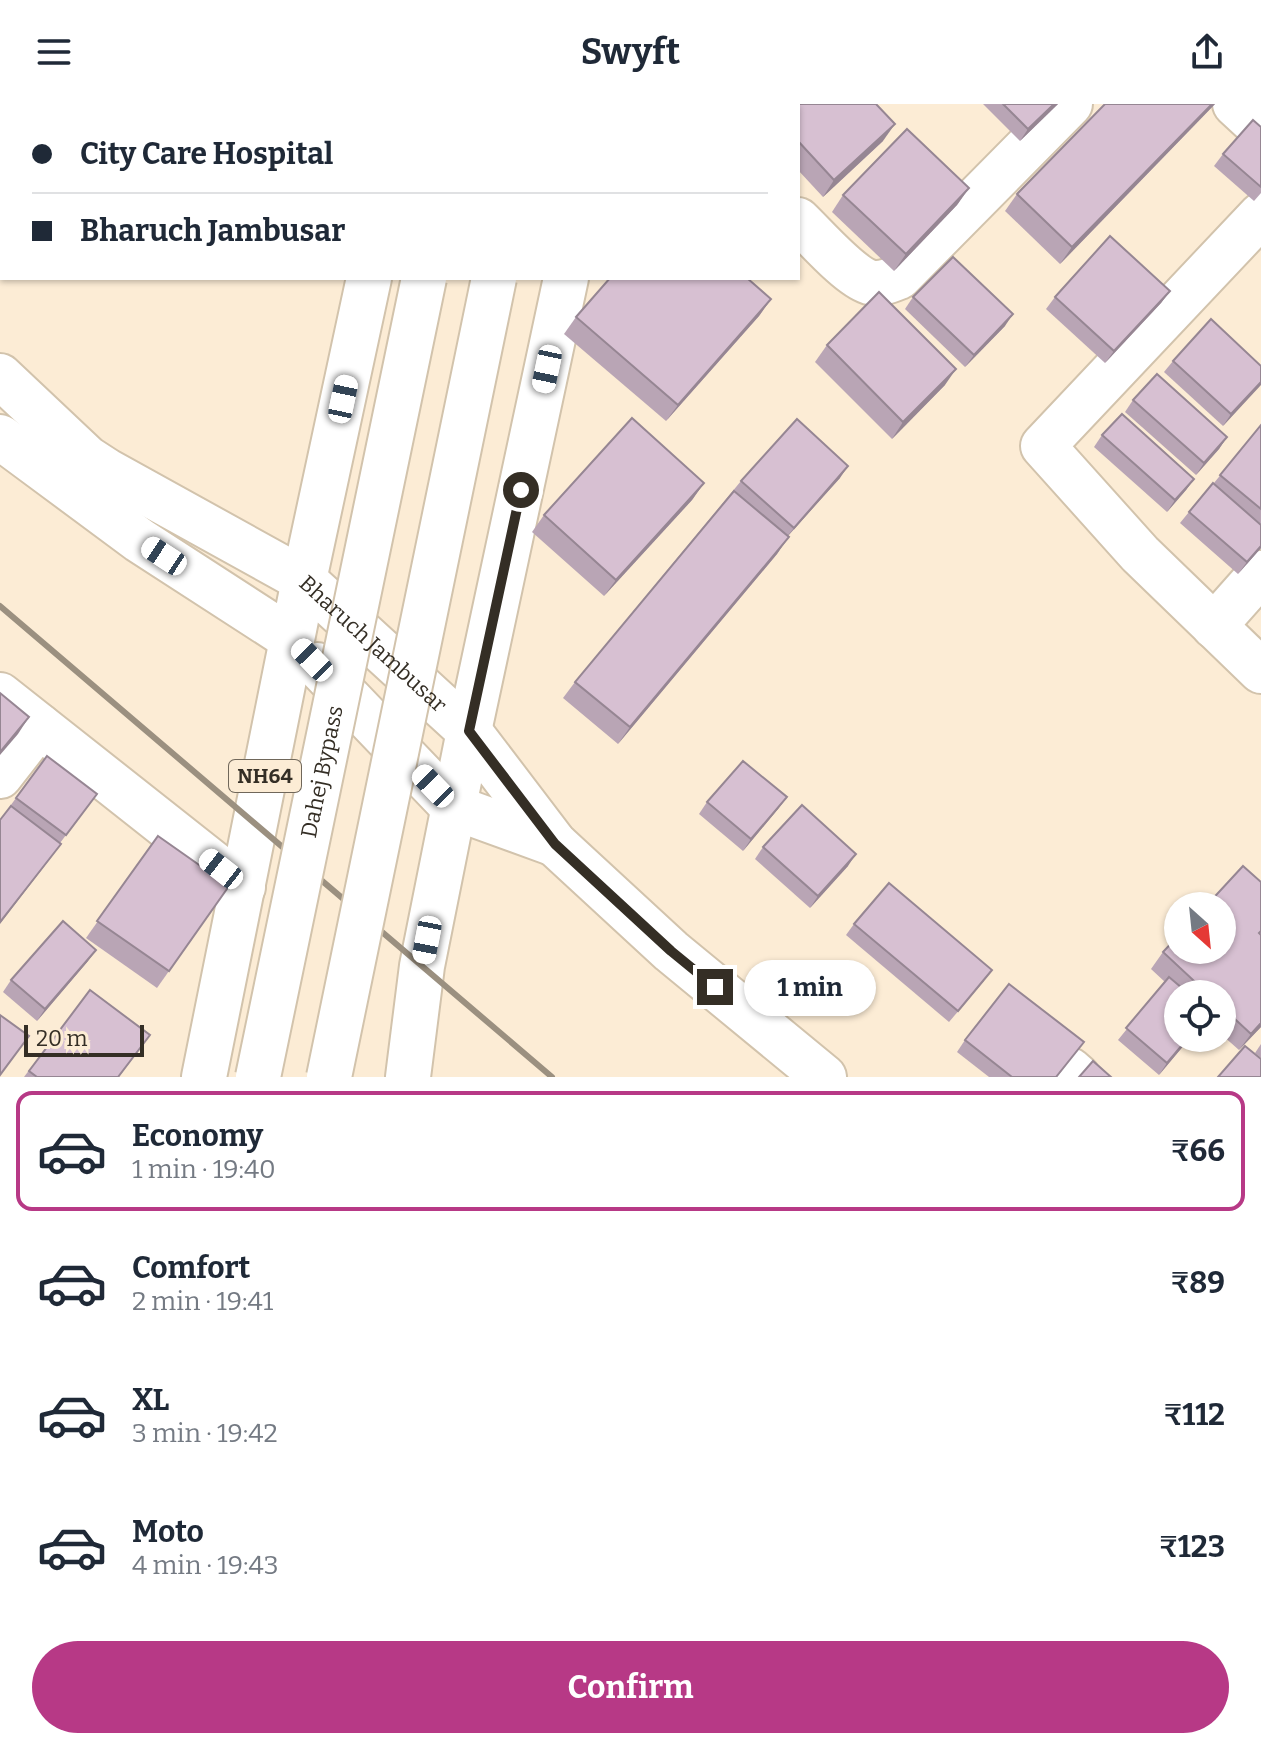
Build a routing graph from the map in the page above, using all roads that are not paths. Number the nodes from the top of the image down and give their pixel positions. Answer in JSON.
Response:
{"nodes":[{"id":1,"x":1070,"y":104,"type":"edge"},
{"id":2,"x":1235,"y":104,"type":"edge"},
{"id":3,"x":1261,"y":128,"type":"edge"},
{"id":4,"x":1261,"y":215,"type":"edge"},
{"id":5,"x":800,"y":222,"type":"edge"},
{"id":6,"x":369,"y":280,"type":"edge"},
{"id":7,"x":424,"y":280,"type":"edge"},
{"id":8,"x":494,"y":280,"type":"edge"},
{"id":9,"x":566,"y":280,"type":"edge"},
{"id":10,"x":0,"y":376,"type":"edge"},
{"id":11,"x":0,"y":437,"type":"edge"},
{"id":12,"x":1261,"y":573,"type":"edge"},
{"id":13,"x":304,"y":580,"type":"junction"},
{"id":14,"x":1214,"y":626,"type":"junction"},
{"id":15,"x":292,"y":639,"type":"junction"},
{"id":16,"x":1261,"y":671,"type":"edge"},
{"id":17,"x":0,"y":695,"type":"edge"},
{"id":18,"x":39,"y":726,"type":"junction"},
{"id":19,"x":469,"y":731,"type":"junction"},
{"id":20,"x":0,"y":776,"type":"edge"},
{"id":21,"x":453,"y":807,"type":"junction"},
{"id":22,"x":555,"y":844,"type":"junction"},
{"id":23,"x":243,"y":887,"type":"junction"},
{"id":24,"x":204,"y":1077,"type":"edge"},
{"id":25,"x":258,"y":1077,"type":"edge"},
{"id":26,"x":329,"y":1077,"type":"edge"},
{"id":27,"x":408,"y":1077,"type":"edge"},
{"id":28,"x":824,"y":1077,"type":"edge"}],
"edges":[{"from":1,"to":5,"type":"main road"},
{"from":2,"to":3,"type":"main road"},
{"from":4,"to":14,"type":"main road"},
{"from":6,"to":13,"type":"main road"},
{"from":7,"to":25,"type":"main road","name":"Dahej Bypass","bridge":true},
{"from":8,"to":26,"type":"main road","bridge":true},
{"from":9,"to":19,"type":"main road"},
{"from":10,"to":13,"type":"main road","name":"Bharuch Jambusar"},
{"from":11,"to":15,"type":"main road","name":"Bharuch Jambusar"},
{"from":12,"to":14,"type":"main road"},
{"from":13,"to":15,"type":"main road","number":"NH64"},
{"from":13,"to":19,"type":"main road","name":"Bharuch Jambusar"},
{"from":14,"to":16,"type":"main road"},
{"from":15,"to":21,"type":"main road","name":"Bharuch Jambusar"},
{"from":15,"to":23,"type":"main road","number":"NH64"},
{"from":17,"to":18,"type":"main road"},
{"from":18,"to":20,"type":"main road"},
{"from":18,"to":23,"type":"main road"},
{"from":19,"to":21,"type":"main road"},
{"from":19,"to":22,"type":"main road","name":"Bharuch Jambusar"},
{"from":21,"to":22,"type":"main road","name":"Bharuch Jambusar"},
{"from":21,"to":27,"type":"main road"},
{"from":22,"to":28,"type":"main road","name":"Bharuch Jambusar"},
{"from":23,"to":24,"type":"main road","number":"NH64"}]}
